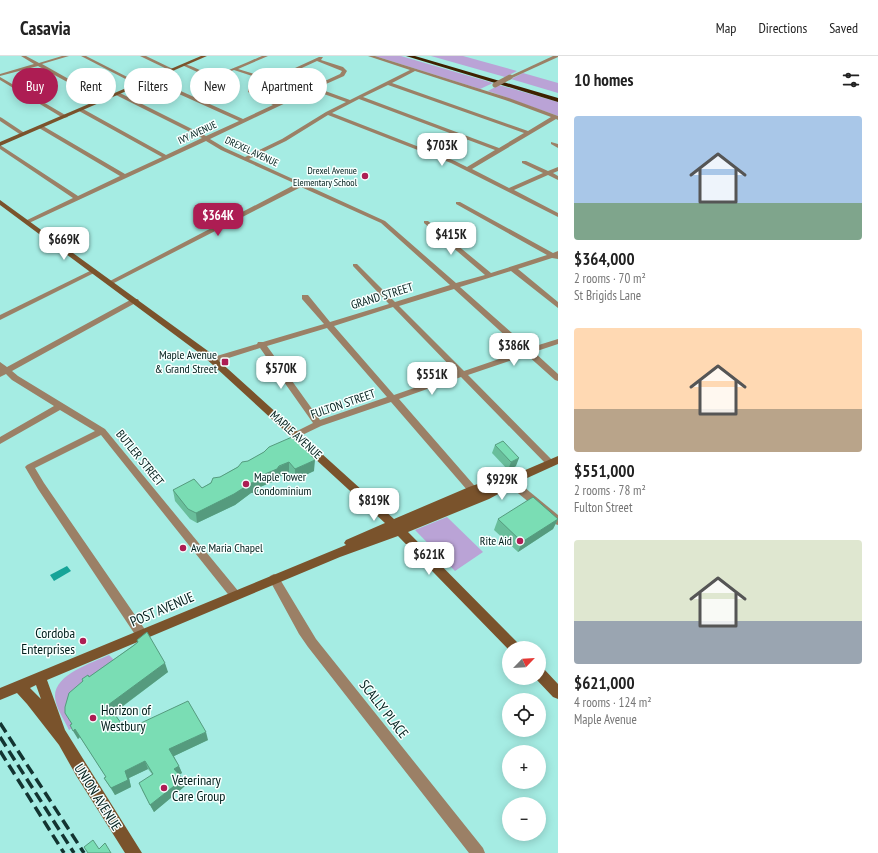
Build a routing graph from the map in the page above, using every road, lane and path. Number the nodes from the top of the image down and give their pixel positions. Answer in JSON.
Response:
{"nodes":[{"id":1,"x":23,"y":56,"type":"edge"},
{"id":2,"x":67,"y":56,"type":"edge"},
{"id":3,"x":83,"y":56,"type":"edge"},
{"id":4,"x":142,"y":56,"type":"edge"},
{"id":5,"x":203,"y":56,"type":"edge"},
{"id":6,"x":266,"y":56,"type":"edge"},
{"id":7,"x":325,"y":56,"type":"edge"},
{"id":8,"x":370,"y":56,"type":"edge"},
{"id":9,"x":409,"y":56,"type":"edge"},
{"id":10,"x":423,"y":56,"type":"edge"},
{"id":11,"x":557,"y":56,"type":"edge"},
{"id":12,"x":317,"y":60,"type":"junction"},
{"id":13,"x":38,"y":64,"type":"junction"},
{"id":14,"x":184,"y":66,"type":"junction"},
{"id":15,"x":169,"y":68,"type":"edge"},
{"id":16,"x":178,"y":68,"type":"edge"},
{"id":17,"x":190,"y":68,"type":"edge"},
{"id":18,"x":237,"y":68,"type":"edge"},
{"id":19,"x":297,"y":68,"type":"edge"},
{"id":20,"x":414,"y":70,"type":"junction"},
{"id":21,"x":0,"y":75,"type":"edge"},
{"id":22,"x":124,"y":76,"type":"edge"},
{"id":23,"x":0,"y":78,"type":"edge"},
{"id":24,"x":66,"y":79,"type":"edge"},
{"id":25,"x":327,"y":82,"type":"edge"},
{"id":26,"x":387,"y":83,"type":"junction"},
{"id":27,"x":482,"y":91,"type":"junction"},
{"id":28,"x":124,"y":92,"type":"edge"},
{"id":29,"x":118,"y":94,"type":"joint"},
{"id":30,"x":182,"y":94,"type":"edge"},
{"id":31,"x":327,"y":94,"type":"edge"},
{"id":32,"x":558,"y":95,"type":"edge"},
{"id":33,"x":358,"y":98,"type":"junction"},
{"id":34,"x":558,"y":100,"type":"edge"},
{"id":35,"x":350,"y":102,"type":"junction"},
{"id":36,"x":95,"y":104,"type":"edge"},
{"id":37,"x":277,"y":105,"type":"edge"},
{"id":38,"x":81,"y":110,"type":"junction"},
{"id":39,"x":328,"y":113,"type":"junction"},
{"id":40,"x":65,"y":116,"type":"junction"},
{"id":41,"x":557,"y":117,"type":"edge"},
{"id":42,"x":0,"y":119,"type":"edge"},
{"id":43,"x":242,"y":121,"type":"junction"},
{"id":44,"x":41,"y":127,"type":"junction"},
{"id":45,"x":528,"y":133,"type":"junction"},
{"id":46,"x":23,"y":134,"type":"junction"},
{"id":47,"x":205,"y":139,"type":"junction"},
{"id":48,"x":0,"y":144,"type":"edge"},
{"id":49,"x":0,"y":147,"type":"edge"},
{"id":50,"x":499,"y":150,"type":"junction"},
{"id":51,"x":166,"y":157,"type":"junction"},
{"id":52,"x":245,"y":159,"type":"junction"},
{"id":53,"x":524,"y":162,"type":"dead end"},
{"id":54,"x":468,"y":169,"type":"junction"},
{"id":55,"x":558,"y":169,"type":"edge"},
{"id":56,"x":548,"y":173,"type":"junction"},
{"id":57,"x":124,"y":176,"type":"junction"},
{"id":58,"x":558,"y":178,"type":"edge"},
{"id":59,"x":301,"y":184,"type":"junction"},
{"id":60,"x":510,"y":190,"type":"junction"},
{"id":61,"x":77,"y":198,"type":"junction"},
{"id":62,"x":0,"y":202,"type":"edge"},
{"id":63,"x":458,"y":202,"type":"dead end"},
{"id":64,"x":558,"y":215,"type":"edge"},
{"id":65,"x":27,"y":222,"type":"junction"},
{"id":66,"x":426,"y":222,"type":"dead end"},
{"id":67,"x":556,"y":255,"type":"edge"},
{"id":68,"x":355,"y":265,"type":"dead end"},
{"id":69,"x":512,"y":268,"type":"junction"},
{"id":70,"x":94,"y":271,"type":"junction"},
{"id":71,"x":489,"y":275,"type":"junction"},
{"id":72,"x":110,"y":282,"type":"junction"},
{"id":73,"x":455,"y":286,"type":"junction"},
{"id":74,"x":305,"y":297,"type":"dead end"},
{"id":75,"x":135,"y":301,"type":"junction"},
{"id":76,"x":394,"y":304,"type":"junction"},
{"id":77,"x":558,"y":306,"type":"edge"},
{"id":78,"x":0,"y":318,"type":"edge"},
{"id":79,"x":329,"y":324,"type":"junction"},
{"id":80,"x":558,"y":341,"type":"edge"},
{"id":81,"x":261,"y":344,"type":"junction"},
{"id":82,"x":528,"y":352,"type":"junction"},
{"id":83,"x":213,"y":360,"type":"junction"},
{"id":84,"x":2,"y":370,"type":"edge"},
{"id":85,"x":463,"y":374,"type":"junction"},
{"id":86,"x":558,"y":378,"type":"edge"},
{"id":87,"x":394,"y":399,"type":"junction"},
{"id":88,"x":60,"y":406,"type":"junction"},
{"id":89,"x":318,"y":424,"type":"junction"},
{"id":90,"x":102,"y":431,"type":"junction"},
{"id":91,"x":296,"y":435,"type":"junction"},
{"id":92,"x":0,"y":441,"type":"edge"},
{"id":93,"x":554,"y":462,"type":"edge"},
{"id":94,"x":510,"y":481,"type":"junction"},
{"id":95,"x":476,"y":494,"type":"junction"},
{"id":96,"x":558,"y":521,"type":"edge"},
{"id":97,"x":396,"y":527,"type":"junction"},
{"id":98,"x":274,"y":579,"type":"junction"},
{"id":99,"x":235,"y":595,"type":"junction"},
{"id":100,"x":142,"y":635,"type":"junction"},
{"id":101,"x":508,"y":641,"type":"edge"},
{"id":102,"x":40,"y":677,"type":"junction"},
{"id":103,"x":546,"y":680,"type":"edge"},
{"id":104,"x":18,"y":686,"type":"junction"},
{"id":105,"x":558,"y":693,"type":"edge"},
{"id":106,"x":0,"y":694,"type":"edge"},
{"id":107,"x":64,"y":740,"type":"junction"},
{"id":108,"x":134,"y":853,"type":"edge"},
{"id":109,"x":478,"y":853,"type":"edge"}],
"edges":[{"from":1,"to":13,"type":"street"},
{"from":2,"to":13,"type":"street"},
{"from":3,"to":22,"type":"street"},
{"from":4,"to":15,"type":"street"},
{"from":5,"to":14,"type":"main road"},
{"from":6,"to":18,"type":"street"},
{"from":7,"to":12,"type":"street"},
{"from":8,"to":20,"type":"street"},
{"from":9,"to":34,"type":"highway"},
{"from":10,"to":32,"type":"highway"},
{"from":11,"to":27,"type":"street","bridge":true},
{"from":12,"to":19,"type":"street"},
{"from":12,"to":25,"type":"street","name":"IVY AVENUE"},
{"from":13,"to":21,"type":"street"},
{"from":13,"to":24,"type":"street"},
{"from":14,"to":16,"type":"main road"},
{"from":14,"to":17,"type":"street"},
{"from":20,"to":26,"type":"street"},
{"from":20,"to":27,"type":"street"},
{"from":23,"to":40,"type":"street"},
{"from":26,"to":33,"type":"street"},
{"from":26,"to":45,"type":"street"},
{"from":27,"to":41,"type":"street"},
{"from":28,"to":29,"type":"main road"},
{"from":29,"to":47,"type":"street","name":"DREXEL AVENUE"},
{"from":30,"to":43,"type":"street"},
{"from":31,"to":35,"type":"street"},
{"from":33,"to":35,"type":"street"},
{"from":33,"to":50,"type":"street"},
{"from":35,"to":39,"type":"street"},
{"from":36,"to":38,"type":"main road"},
{"from":37,"to":43,"type":"street","name":"IVY AVENUE"},
{"from":38,"to":40,"type":"main road"},
{"from":38,"to":51,"type":"street"},
{"from":39,"to":52,"type":"street"},
{"from":39,"to":54,"type":"street"},
{"from":40,"to":44,"type":"main road"},
{"from":41,"to":45,"type":"street"},
{"from":42,"to":46,"type":"street"},
{"from":43,"to":47,"type":"street","name":"IVY AVENUE"},
{"from":44,"to":46,"type":"main road"},
{"from":44,"to":57,"type":"street"},
{"from":45,"to":50,"type":"street"},
{"from":46,"to":48,"type":"main road"},
{"from":47,"to":51,"type":"street","name":"IVY AVENUE"},
{"from":47,"to":52,"type":"street","name":"DREXEL AVENUE"},
{"from":49,"to":61,"type":"street"},
{"from":50,"to":54,"type":"street"},
{"from":51,"to":57,"type":"street","name":"IVY AVENUE"},
{"from":52,"to":59,"type":"street","name":"DREXEL AVENUE"},
{"from":53,"to":56,"type":"street"},
{"from":54,"to":60,"type":"street"},
{"from":55,"to":56,"type":"street"},
{"from":56,"to":58,"type":"street"},
{"from":56,"to":60,"type":"street"},
{"from":57,"to":61,"type":"street","name":"IVY AVENUE"},
{"from":59,"to":72,"type":"street"},
{"from":59,"to":73,"type":"street","name":"DREXEL AVENUE"},
{"from":60,"to":64,"type":"street"},
{"from":61,"to":65,"type":"street","name":"IVY AVENUE"},
{"from":62,"to":65,"type":"main road","name":"MAPLE AVENUE"},
{"from":63,"to":67,"type":"street"},
{"from":65,"to":70,"type":"main road","name":"MAPLE AVENUE"},
{"from":66,"to":71,"type":"street"},
{"from":67,"to":69,"type":"street","name":"GRAND STREET"},
{"from":68,"to":76,"type":"street"},
{"from":69,"to":71,"type":"street","name":"GRAND STREET"},
{"from":69,"to":77,"type":"street"},
{"from":70,"to":72,"type":"main road","name":"MAPLE AVENUE"},
{"from":70,"to":78,"type":"street"},
{"from":71,"to":73,"type":"street","name":"GRAND STREET"},
{"from":72,"to":75,"type":"main road","name":"MAPLE AVENUE"},
{"from":73,"to":76,"type":"street","name":"GRAND STREET"},
{"from":73,"to":82,"type":"street","name":"DREXEL AVENUE"},
{"from":74,"to":79,"type":"street"},
{"from":75,"to":83,"type":"main road","name":"MAPLE AVENUE"},
{"from":75,"to":84,"type":"street"},
{"from":76,"to":79,"type":"street","name":"GRAND STREET"},
{"from":76,"to":85,"type":"street"},
{"from":79,"to":81,"type":"street","name":"GRAND STREET"},
{"from":79,"to":87,"type":"street"},
{"from":80,"to":82,"type":"street","name":"FULTON STREET"},
{"from":81,"to":83,"type":"street","name":"GRAND STREET"},
{"from":81,"to":89,"type":"street"},
{"from":82,"to":85,"type":"street","name":"FULTON STREET"},
{"from":82,"to":86,"type":"street","name":"DREXEL AVENUE"},
{"from":83,"to":91,"type":"main road","name":"MAPLE AVENUE"},
{"from":84,"to":88,"type":"street","name":"BUTLER STREET"},
{"from":85,"to":87,"type":"street","name":"FULTON STREET"},
{"from":85,"to":93,"type":"street"},
{"from":87,"to":89,"type":"street","name":"FULTON STREET"},
{"from":87,"to":95,"type":"street"},
{"from":88,"to":90,"type":"street","name":"BUTLER STREET"},
{"from":88,"to":92,"type":"street"},
{"from":89,"to":91,"type":"street","name":"FULTON STREET"},
{"from":90,"to":99,"type":"street","name":"BUTLER STREET"},
{"from":90,"to":100,"type":"street"},
{"from":91,"to":97,"type":"main road","name":"MAPLE AVENUE"},
{"from":93,"to":94,"type":"main road","name":"POST AVENUE"},
{"from":94,"to":95,"type":"main road","name":"POST AVENUE"},
{"from":94,"to":96,"type":"street"},
{"from":95,"to":97,"type":"main road","name":"POST AVENUE"},
{"from":97,"to":98,"type":"main road","name":"POST AVENUE"},
{"from":97,"to":101,"type":"main road","name":"MAPLE AVENUE"},
{"from":98,"to":99,"type":"main road","name":"POST AVENUE"},
{"from":98,"to":109,"type":"street","name":"SCALLY PLACE"},
{"from":99,"to":100,"type":"main road","name":"POST AVENUE"},
{"from":100,"to":102,"type":"main road","name":"POST AVENUE"},
{"from":102,"to":104,"type":"main road","name":"POST AVENUE"},
{"from":102,"to":107,"type":"main road","name":"UNION AVENUE"},
{"from":103,"to":105,"type":"main road"},
{"from":104,"to":106,"type":"main road","name":"POST AVENUE"},
{"from":104,"to":107,"type":"main road","name":"UNION AVENUE"},
{"from":107,"to":108,"type":"main road","name":"UNION AVENUE"}]}
